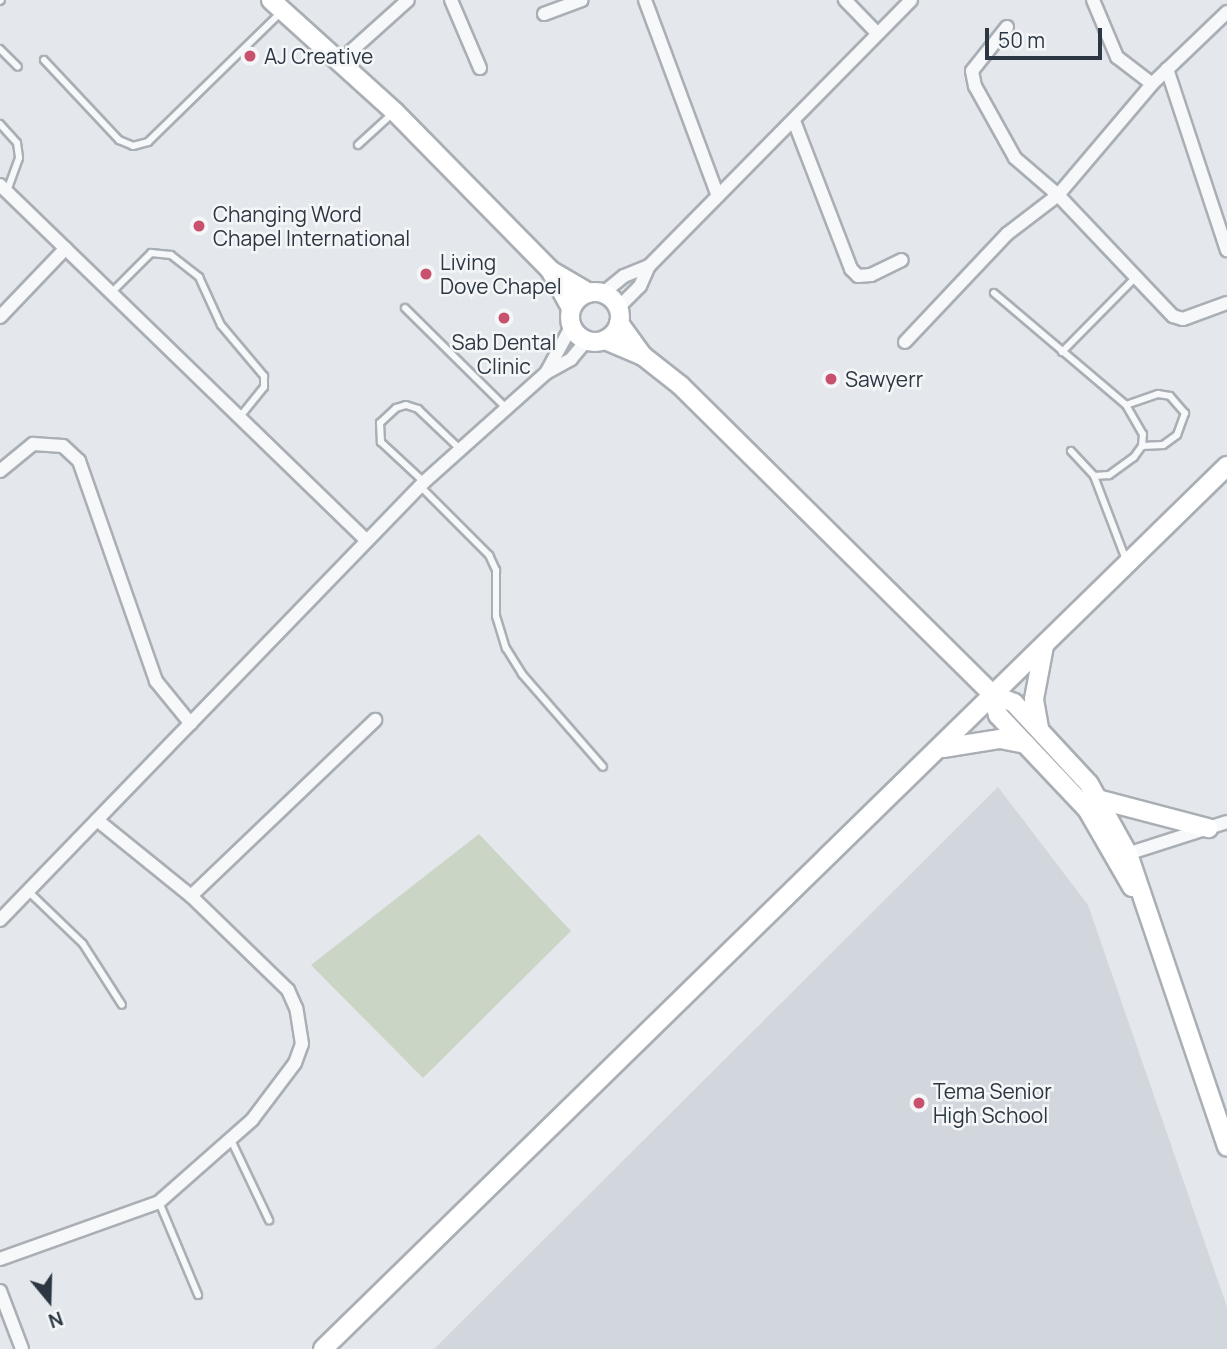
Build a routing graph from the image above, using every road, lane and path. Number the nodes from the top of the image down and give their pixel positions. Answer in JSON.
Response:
{"nodes":[{"id":1,"x":408,"y":0,"type":"edge"},
{"id":2,"x":451,"y":0,"type":"edge"},
{"id":3,"x":582,"y":0,"type":"edge"},
{"id":4,"x":645,"y":0,"type":"edge"},
{"id":5,"x":845,"y":0,"type":"edge"},
{"id":6,"x":911,"y":0,"type":"edge"},
{"id":7,"x":1093,"y":0,"type":"edge"},
{"id":8,"x":277,"y":5,"type":"edge"},
{"id":9,"x":1227,"y":12,"type":"edge"},
{"id":10,"x":544,"y":14,"type":"dead end"},
{"id":11,"x":1007,"y":27,"type":"dead end"},
{"id":12,"x":877,"y":33,"type":"junction"},
{"id":13,"x":0,"y":49,"type":"edge"},
{"id":14,"x":44,"y":60,"type":"dead end"},
{"id":15,"x":340,"y":61,"type":"junction"},
{"id":16,"x":18,"y":67,"type":"dead end"},
{"id":17,"x":480,"y":68,"type":"dead end"},
{"id":18,"x":1167,"y":69,"type":"junction"},
{"id":19,"x":1152,"y":84,"type":"junction"},
{"id":20,"x":395,"y":112,"type":"junction"},
{"id":21,"x":794,"y":121,"type":"junction"},
{"id":22,"x":0,"y":124,"type":"edge"},
{"id":23,"x":358,"y":145,"type":"dead end"},
{"id":24,"x":3,"y":188,"type":"edge"},
{"id":25,"x":1058,"y":195,"type":"junction"},
{"id":26,"x":718,"y":196,"type":"junction"},
{"id":27,"x":66,"y":248,"type":"junction"},
{"id":28,"x":1227,"y":250,"type":"edge"},
{"id":29,"x":902,"y":260,"type":"dead end"},
{"id":30,"x":649,"y":266,"type":"junction"},
{"id":31,"x":550,"y":270,"type":"junction"},
{"id":32,"x":1135,"y":278,"type":"junction"},
{"id":33,"x":114,"y":291,"type":"junction"},
{"id":34,"x":596,"y":293,"type":"junction"},
{"id":35,"x":994,"y":293,"type":"dead end"},
{"id":36,"x":1227,"y":303,"type":"edge"},
{"id":37,"x":405,"y":308,"type":"dead end"},
{"id":38,"x":571,"y":308,"type":"junction"},
{"id":39,"x":619,"y":316,"type":"junction"},
{"id":40,"x":0,"y":317,"type":"edge"},
{"id":41,"x":571,"y":327,"type":"junction"},
{"id":42,"x":605,"y":340,"type":"junction"},
{"id":43,"x":586,"y":341,"type":"junction"},
{"id":44,"x":905,"y":342,"type":"dead end"},
{"id":45,"x":1062,"y":352,"type":"junction"},
{"id":46,"x":643,"y":356,"type":"junction"},
{"id":47,"x":546,"y":373,"type":"junction"},
{"id":48,"x":1126,"y":405,"type":"junction"},
{"id":49,"x":506,"y":408,"type":"junction"},
{"id":50,"x":240,"y":417,"type":"junction"},
{"id":51,"x":1142,"y":446,"type":"junction"},
{"id":52,"x":459,"y":448,"type":"junction"},
{"id":53,"x":1072,"y":451,"type":"dead end"},
{"id":54,"x":1227,"y":466,"type":"edge"},
{"id":55,"x":0,"y":471,"type":"edge"},
{"id":56,"x":1094,"y":476,"type":"junction"},
{"id":57,"x":422,"y":484,"type":"junction"},
{"id":58,"x":367,"y":541,"type":"junction"},
{"id":59,"x":1127,"y":565,"type":"junction"},
{"id":60,"x":1045,"y":646,"type":"junction"},
{"id":61,"x":992,"y":694,"type":"junction"},
{"id":62,"x":375,"y":720,"type":"dead end"},
{"id":63,"x":191,"y":724,"type":"junction"},
{"id":64,"x":1034,"y":738,"type":"junction"},
{"id":65,"x":943,"y":748,"type":"junction"},
{"id":66,"x":603,"y":766,"type":"dead end"},
{"id":67,"x":1101,"y":800,"type":"junction"},
{"id":68,"x":97,"y":820,"type":"junction"},
{"id":69,"x":1227,"y":822,"type":"edge"},
{"id":70,"x":1208,"y":828,"type":"junction"},
{"id":71,"x":1121,"y":856,"type":"junction"},
{"id":72,"x":28,"y":891,"type":"junction"},
{"id":73,"x":191,"y":897,"type":"junction"},
{"id":74,"x":0,"y":920,"type":"edge"},
{"id":75,"x":122,"y":1005,"type":"dead end"},
{"id":76,"x":230,"y":1140,"type":"junction"},
{"id":77,"x":1227,"y":1147,"type":"edge"},
{"id":78,"x":159,"y":1202,"type":"junction"},
{"id":79,"x":269,"y":1220,"type":"dead end"},
{"id":80,"x":0,"y":1259,"type":"edge"},
{"id":81,"x":0,"y":1291,"type":"edge"},
{"id":82,"x":198,"y":1295,"type":"dead end"},
{"id":83,"x":22,"y":1349,"type":"edge"},
{"id":84,"x":323,"y":1349,"type":"edge"}],
"edges":[{"from":1,"to":15,"type":"street"},
{"from":2,"to":17,"type":"street"},
{"from":3,"to":10,"type":"street"},
{"from":4,"to":26,"type":"street"},
{"from":5,"to":12,"type":"street"},
{"from":6,"to":12,"type":"street"},
{"from":7,"to":19,"type":"street"},
{"from":8,"to":14,"type":"lane"},
{"from":8,"to":15,"type":"street"},
{"from":9,"to":18,"type":"street"},
{"from":11,"to":25,"type":"street"},
{"from":12,"to":21,"type":"street"},
{"from":13,"to":16,"type":"lane"},
{"from":15,"to":20,"type":"street"},
{"from":18,"to":19,"type":"street"},
{"from":18,"to":28,"type":"street"},
{"from":19,"to":25,"type":"street"},
{"from":20,"to":23,"type":"lane"},
{"from":20,"to":31,"type":"street"},
{"from":21,"to":26,"type":"street"},
{"from":21,"to":29,"type":"street"},
{"from":22,"to":24,"type":"lane"},
{"from":24,"to":27,"type":"street"},
{"from":25,"to":32,"type":"street"},
{"from":25,"to":44,"type":"street"},
{"from":26,"to":30,"type":"street"},
{"from":27,"to":33,"type":"street"},
{"from":27,"to":40,"type":"street"},
{"from":30,"to":34,"type":"street"},
{"from":30,"to":39,"type":"street"},
{"from":31,"to":34,"type":"street"},
{"from":31,"to":38,"type":"street"},
{"from":32,"to":36,"type":"street"},
{"from":32,"to":45,"type":"lane"},
{"from":33,"to":50,"type":"street"},
{"from":33,"to":50,"type":"lane"},
{"from":34,"to":38,"type":"street"},
{"from":34,"to":39,"type":"street"},
{"from":35,"to":45,"type":"lane"},
{"from":37,"to":49,"type":"lane"},
{"from":38,"to":41,"type":"street"},
{"from":39,"to":42,"type":"street"},
{"from":39,"to":46,"type":"street"},
{"from":41,"to":43,"type":"street"},
{"from":41,"to":47,"type":"street"},
{"from":42,"to":43,"type":"street"},
{"from":42,"to":46,"type":"street"},
{"from":43,"to":47,"type":"street"},
{"from":45,"to":48,"type":"lane"},
{"from":46,"to":61,"type":"street"},
{"from":47,"to":49,"type":"street"},
{"from":48,"to":51,"type":"lane"},
{"from":48,"to":51,"type":"lane"},
{"from":49,"to":52,"type":"street"},
{"from":50,"to":58,"type":"street"},
{"from":51,"to":56,"type":"lane"},
{"from":52,"to":57,"type":"street"},
{"from":52,"to":57,"type":"lane"},
{"from":53,"to":56,"type":"lane"},
{"from":54,"to":59,"type":"street"},
{"from":55,"to":63,"type":"street"},
{"from":56,"to":59,"type":"lane"},
{"from":57,"to":58,"type":"street"},
{"from":57,"to":66,"type":"lane"},
{"from":58,"to":63,"type":"street"},
{"from":59,"to":60,"type":"street"},
{"from":60,"to":61,"type":"street"},
{"from":60,"to":64,"type":"street"},
{"from":61,"to":64,"type":"street"},
{"from":61,"to":65,"type":"street"},
{"from":62,"to":73,"type":"street"},
{"from":63,"to":68,"type":"street"},
{"from":64,"to":65,"type":"street"},
{"from":64,"to":67,"type":"street"},
{"from":64,"to":71,"type":"street"},
{"from":65,"to":84,"type":"street"},
{"from":67,"to":70,"type":"street"},
{"from":67,"to":71,"type":"street"},
{"from":68,"to":72,"type":"street"},
{"from":68,"to":73,"type":"street"},
{"from":69,"to":70,"type":"street"},
{"from":70,"to":71,"type":"street"},
{"from":71,"to":77,"type":"street"},
{"from":72,"to":74,"type":"street"},
{"from":72,"to":75,"type":"lane"},
{"from":73,"to":76,"type":"street"},
{"from":76,"to":78,"type":"street"},
{"from":76,"to":79,"type":"lane"},
{"from":78,"to":80,"type":"street"},
{"from":78,"to":82,"type":"lane"},
{"from":81,"to":83,"type":"street"}]}
